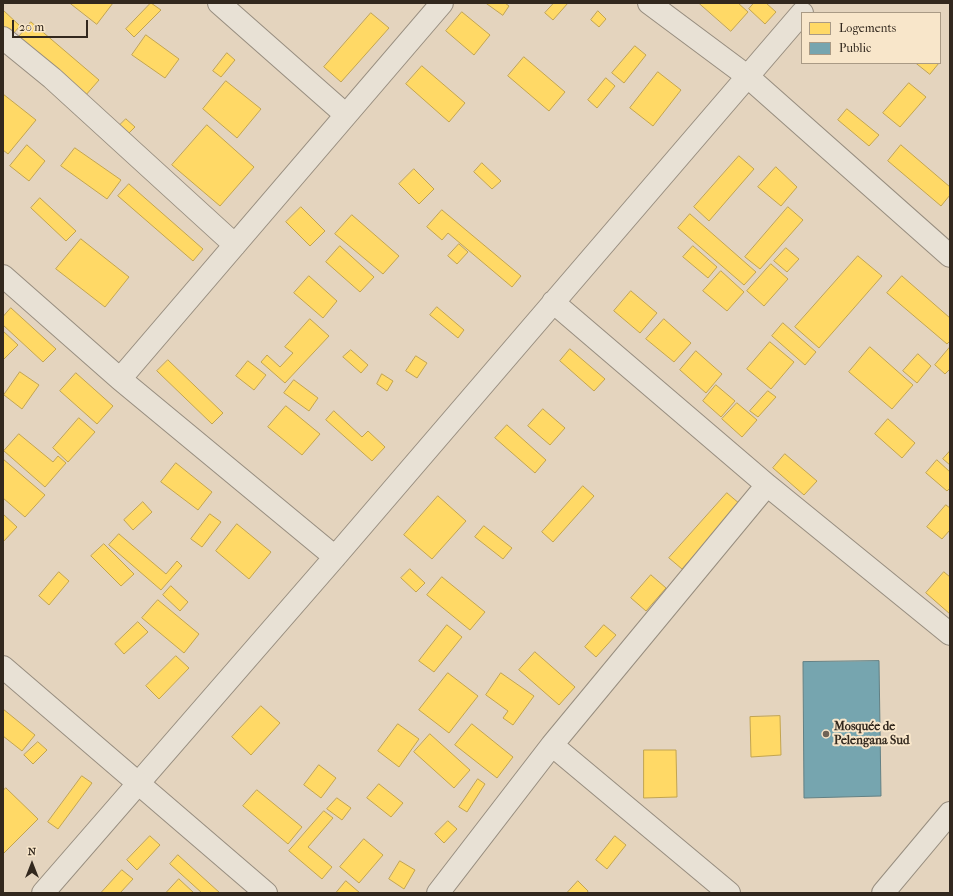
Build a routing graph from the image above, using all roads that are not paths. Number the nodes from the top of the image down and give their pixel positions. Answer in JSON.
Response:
{"nodes":[{"id":1,"x":219,"y":3,"type":"edge"},
{"id":2,"x":442,"y":3,"type":"edge"},
{"id":3,"x":649,"y":3,"type":"edge"},
{"id":4,"x":811,"y":3,"type":"edge"},
{"id":5,"x":803,"y":12,"type":"edge"},
{"id":6,"x":801,"y":14,"type":"edge"},
{"id":7,"x":3,"y":38,"type":"edge"},
{"id":8,"x":747,"y":76,"type":"junction"},
{"id":9,"x":346,"y":115,"type":"junction"},
{"id":10,"x":235,"y":245,"type":"junction"},
{"id":11,"x":950,"y":256,"type":"edge"},
{"id":12,"x":3,"y":276,"type":"edge"},
{"id":13,"x":553,"y":302,"type":"junction"},
{"id":14,"x":120,"y":379,"type":"junction"},
{"id":15,"x":767,"y":485,"type":"junction"},
{"id":16,"x":335,"y":557,"type":"junction"},
{"id":17,"x":950,"y":634,"type":"edge"},
{"id":18,"x":3,"y":666,"type":"edge"},
{"id":19,"x":552,"y":745,"type":"junction"},
{"id":20,"x":138,"y":783,"type":"junction"},
{"id":21,"x":950,"y":813,"type":"edge"},
{"id":22,"x":43,"y":893,"type":"edge"},
{"id":23,"x":266,"y":893,"type":"edge"},
{"id":24,"x":438,"y":893,"type":"edge"},
{"id":25,"x":729,"y":893,"type":"edge"},
{"id":26,"x":883,"y":893,"type":"edge"}],
"edges":[{"from":1,"to":9,"type":"street"},
{"from":2,"to":9,"type":"street"},
{"from":3,"to":8,"type":"street"},
{"from":4,"to":5,"type":"street"},
{"from":6,"to":8,"type":"street"},
{"from":7,"to":10,"type":"street"},
{"from":8,"to":11,"type":"street"},
{"from":8,"to":13,"type":"street"},
{"from":9,"to":10,"type":"street"},
{"from":10,"to":14,"type":"street"},
{"from":12,"to":14,"type":"street"},
{"from":13,"to":15,"type":"street"},
{"from":13,"to":16,"type":"street"},
{"from":14,"to":16,"type":"street"},
{"from":15,"to":17,"type":"street"},
{"from":15,"to":19,"type":"street"},
{"from":16,"to":20,"type":"street"},
{"from":18,"to":20,"type":"street"},
{"from":19,"to":24,"type":"street"},
{"from":19,"to":25,"type":"street"},
{"from":20,"to":22,"type":"street"},
{"from":20,"to":23,"type":"street"},
{"from":21,"to":26,"type":"street"}]}
